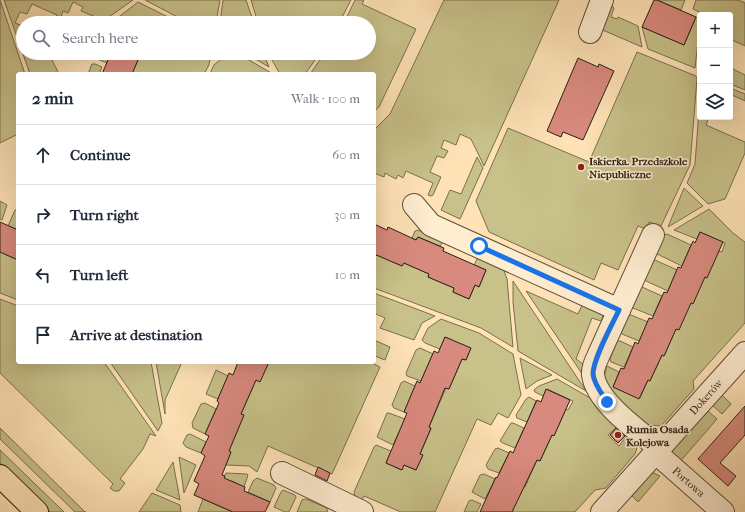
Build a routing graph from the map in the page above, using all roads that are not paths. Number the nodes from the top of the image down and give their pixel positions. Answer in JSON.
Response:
{"nodes":[{"id":1,"x":602,"y":0,"type":"edge"},
{"id":2,"x":590,"y":32,"type":"dead end"},
{"id":3,"x":414,"y":205,"type":"dead end"},
{"id":4,"x":653,"y":235,"type":"dead end"},
{"id":5,"x":619,"y":310,"type":"junction"},
{"id":6,"x":745,"y":353,"type":"edge"},
{"id":7,"x":657,"y":450,"type":"junction"},
{"id":8,"x":282,"y":473,"type":"dead end"},
{"id":9,"x":2,"y":483,"type":"edge"},
{"id":10,"x":37,"y":512,"type":"edge"},
{"id":11,"x":362,"y":512,"type":"edge"},
{"id":12,"x":602,"y":512,"type":"edge"},
{"id":13,"x":723,"y":512,"type":"edge"}],
"edges":[{"from":1,"to":2,"type":"street"},
{"from":3,"to":5,"type":"street"},
{"from":4,"to":5,"type":"street","name":"Portowa"},
{"from":5,"to":7,"type":"street","name":"Portowa"},
{"from":6,"to":7,"type":"street","name":"Dokerów"},
{"from":7,"to":12,"type":"street","name":"Dokerów"},
{"from":7,"to":13,"type":"street","name":"Portowa"},
{"from":8,"to":11,"type":"street"},
{"from":9,"to":10,"type":"main road"}]}
